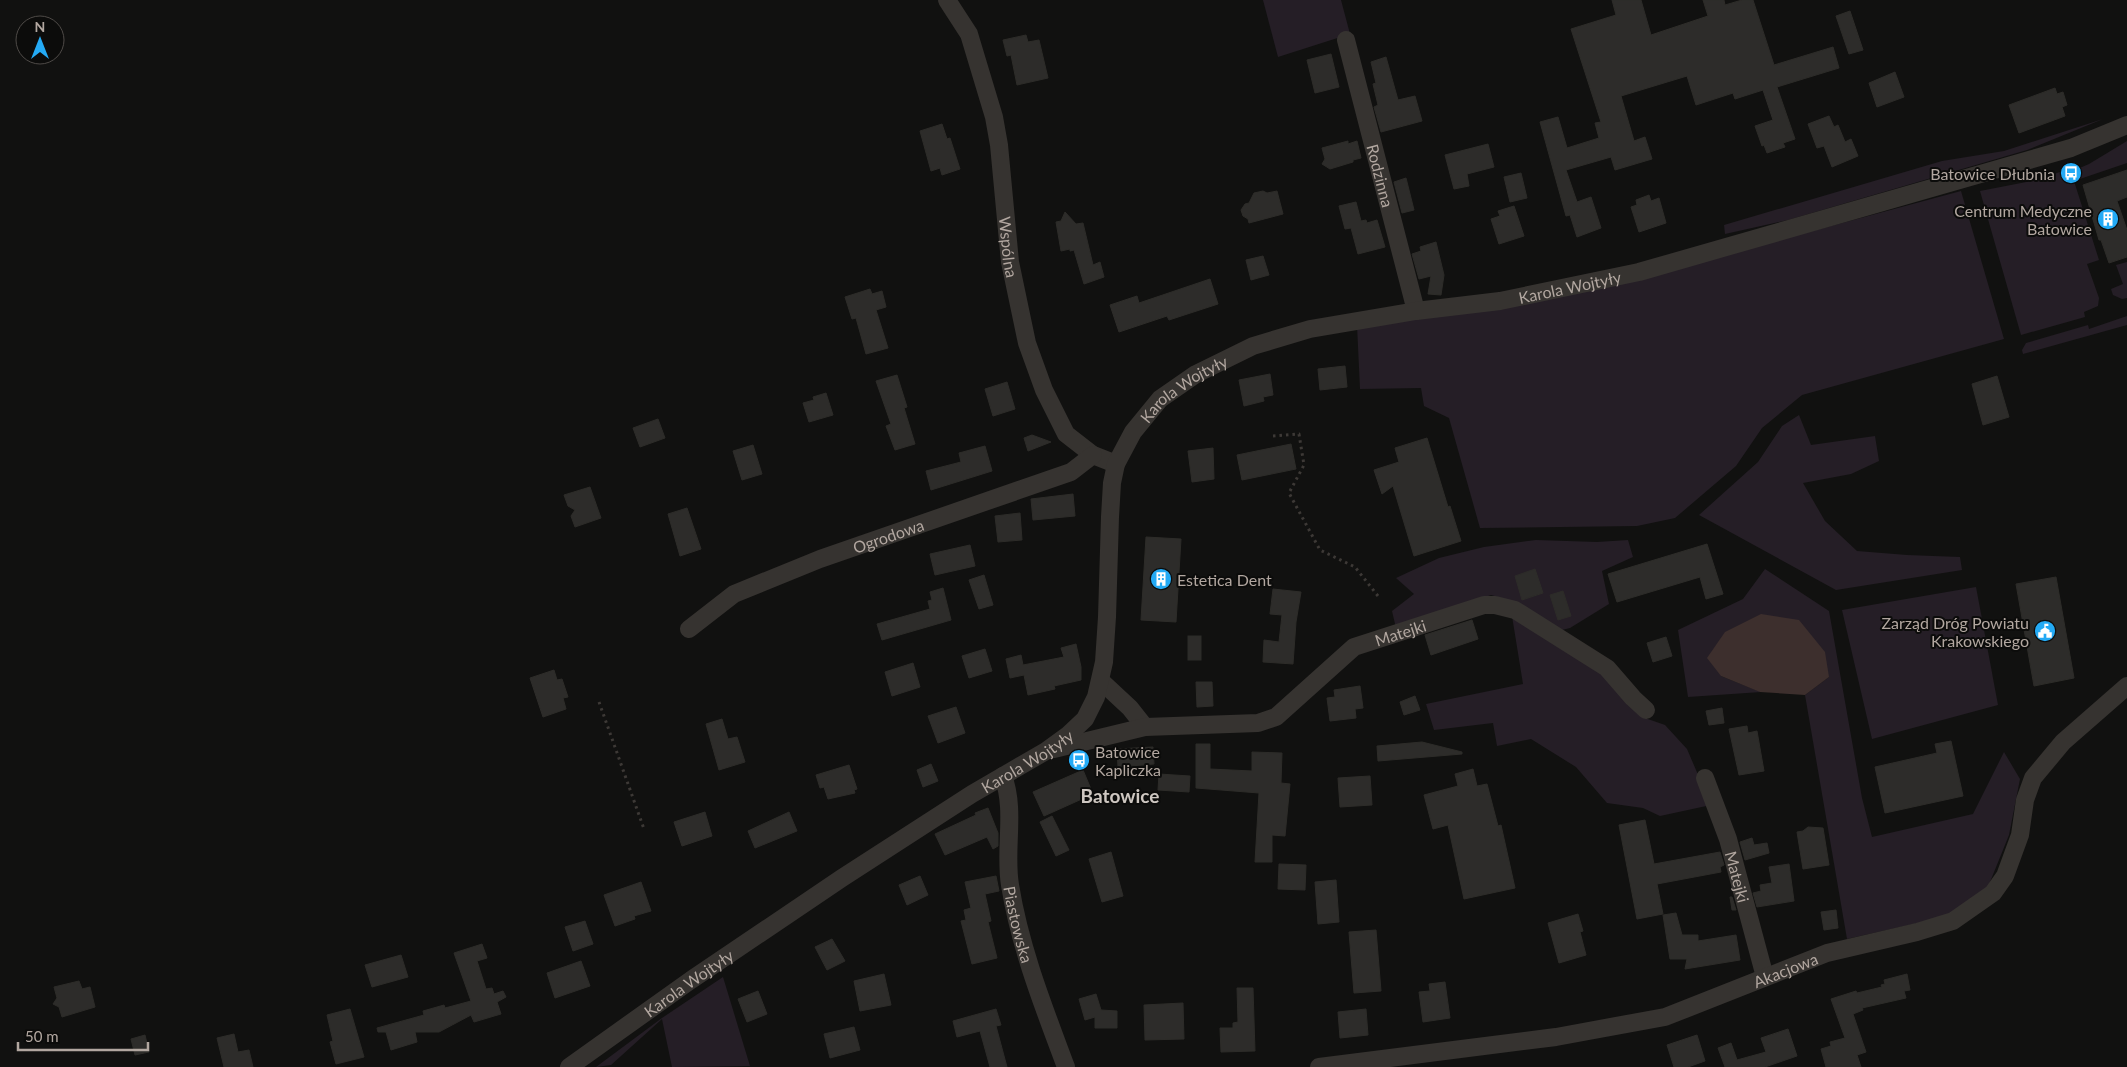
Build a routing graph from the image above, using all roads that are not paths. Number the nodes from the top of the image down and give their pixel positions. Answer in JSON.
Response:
{"nodes":[{"id":1,"x":947,"y":0,"type":"edge"},
{"id":2,"x":1346,"y":40,"type":"dead end"},
{"id":3,"x":2127,"y":125,"type":"edge"},
{"id":4,"x":1416,"y":311,"type":"junction"},
{"id":5,"x":1093,"y":455,"type":"junction"},
{"id":6,"x":1116,"y":464,"type":"junction"},
{"id":7,"x":689,"y":629,"type":"dead end"},
{"id":8,"x":1101,"y":681,"type":"junction"},
{"id":9,"x":2127,"y":686,"type":"edge"},
{"id":10,"x":1646,"y":710,"type":"dead end"},
{"id":11,"x":1146,"y":727,"type":"junction"},
{"id":12,"x":1046,"y":751,"type":"junction"},
{"id":13,"x":1003,"y":776,"type":"junction"},
{"id":14,"x":1705,"y":778,"type":"dead end"},
{"id":15,"x":1765,"y":978,"type":"junction"},
{"id":16,"x":569,"y":1067,"type":"edge"},
{"id":17,"x":1066,"y":1067,"type":"edge"},
{"id":18,"x":1319,"y":1067,"type":"edge"}],
"edges":[{"from":1,"to":5,"type":"street","name":"Wspólna"},
{"from":2,"to":4,"type":"street","name":"Rodzinna"},
{"from":3,"to":4,"type":"street","name":"Karola Wojtyły"},
{"from":4,"to":6,"type":"street","name":"Karola Wojtyły"},
{"from":5,"to":6,"type":"street","name":"Wspólna"},
{"from":5,"to":7,"type":"street","name":"Ogrodowa"},
{"from":6,"to":8,"type":"street","name":"Karola Wojtyły"},
{"from":8,"to":11,"type":"street"},
{"from":8,"to":12,"type":"street","name":"Karola Wojtyły"},
{"from":9,"to":15,"type":"street","name":"Akacjowa"},
{"from":10,"to":11,"type":"street","name":"Matejki"},
{"from":11,"to":12,"type":"street","name":"Matejki"},
{"from":12,"to":13,"type":"street","name":"Karola Wojtyły"},
{"from":13,"to":16,"type":"street","name":"Karola Wojtyły"},
{"from":13,"to":17,"type":"street","name":"Piastowska"},
{"from":14,"to":15,"type":"street","name":"Matejki"},
{"from":15,"to":18,"type":"street","name":"Akacjowa"}]}
